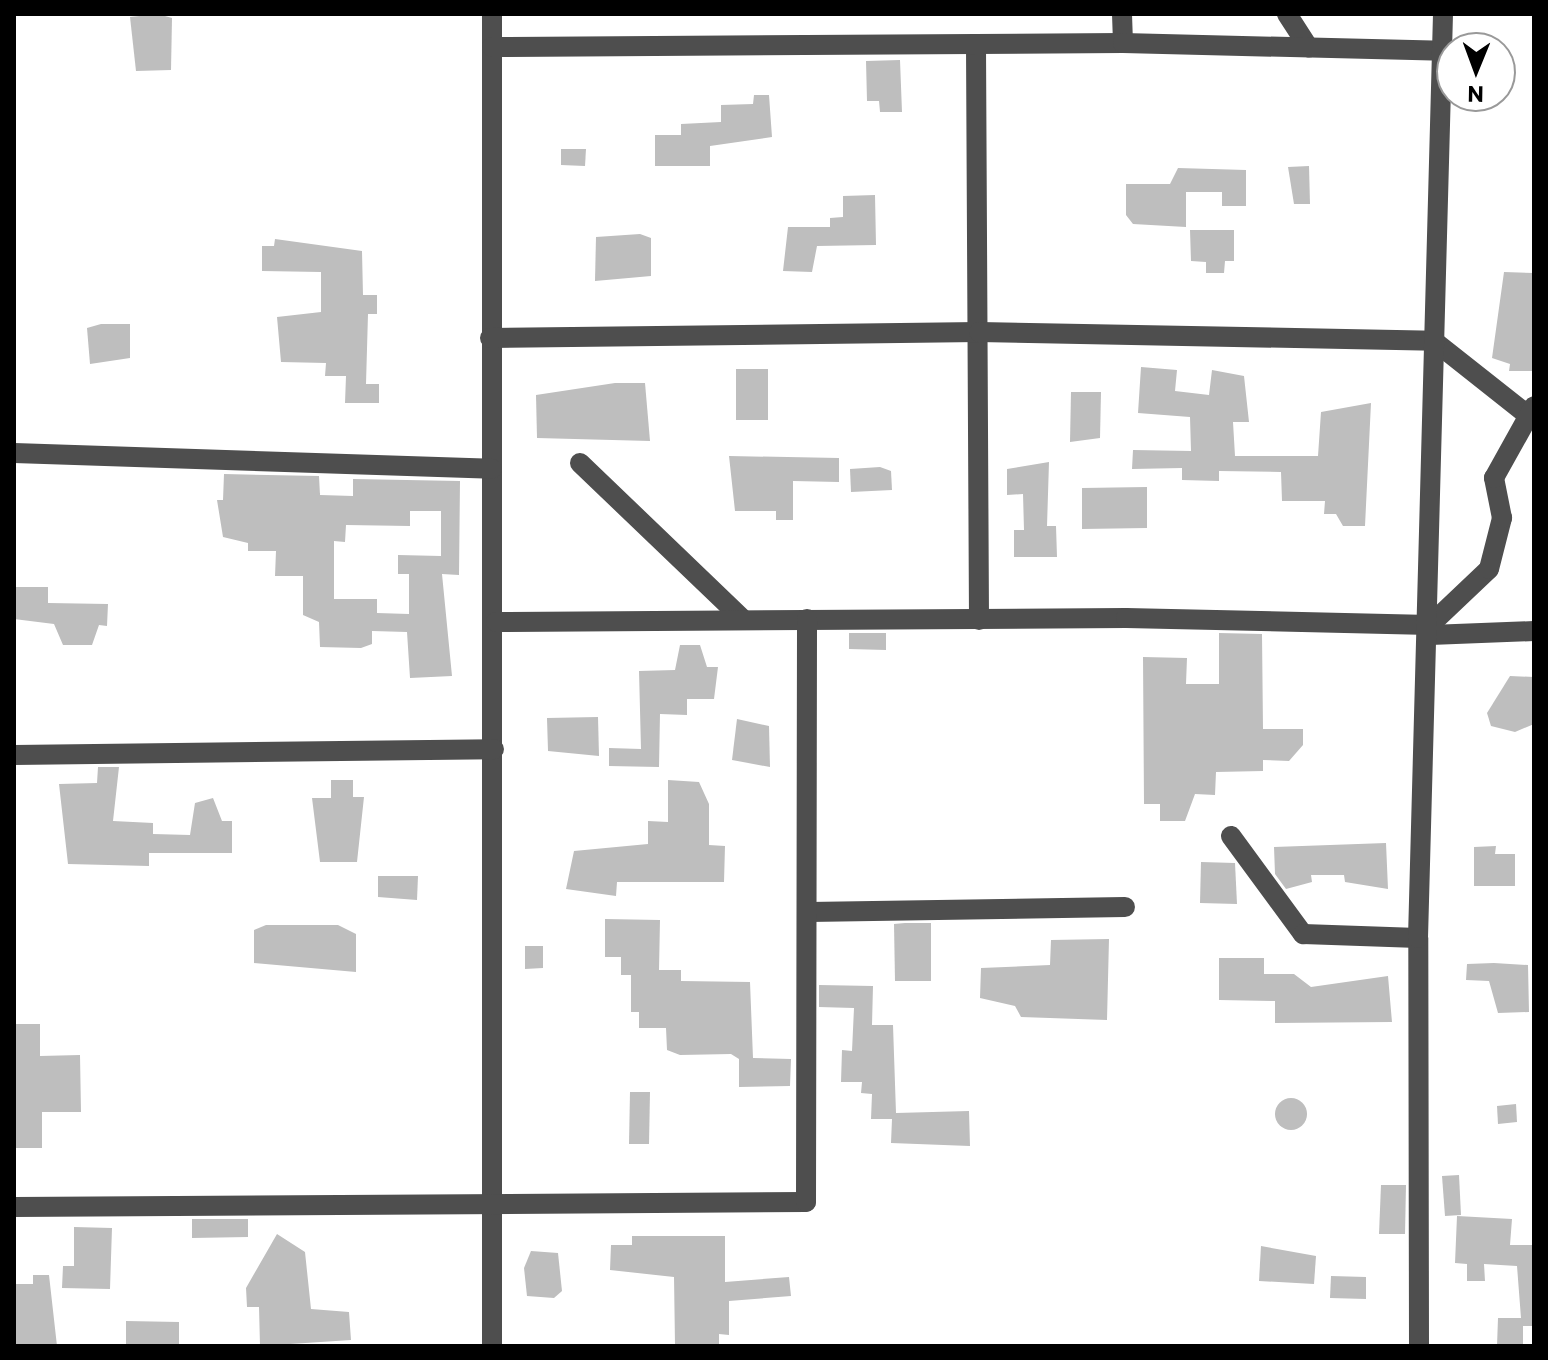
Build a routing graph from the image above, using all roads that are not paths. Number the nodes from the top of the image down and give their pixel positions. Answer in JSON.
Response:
{"nodes":[{"id":1,"x":492,"y":14,"type":"edge"},
{"id":2,"x":1122,"y":14,"type":"edge"},
{"id":3,"x":1287,"y":14,"type":"edge"},
{"id":4,"x":1123,"y":43,"type":"junction"},
{"id":5,"x":976,"y":46,"type":"junction"},
{"id":6,"x":492,"y":47,"type":"junction"},
{"id":7,"x":1309,"y":48,"type":"junction"},
{"id":8,"x":1436,"y":51,"type":"edge"},
{"id":9,"x":1441,"y":112,"type":"edge"},
{"id":10,"x":979,"y":332,"type":"junction"},
{"id":11,"x":490,"y":338,"type":"junction"},
{"id":12,"x":1434,"y":341,"type":"junction"},
{"id":13,"x":1531,"y":413,"type":"edge"},
{"id":14,"x":14,"y":453,"type":"edge"},
{"id":15,"x":580,"y":463,"type":"dead end"},
{"id":16,"x":492,"y":469,"type":"junction"},
{"id":17,"x":807,"y":619,"type":"junction"},
{"id":18,"x":744,"y":620,"type":"junction"},
{"id":19,"x":979,"y":620,"type":"junction"},
{"id":20,"x":496,"y":622,"type":"junction"},
{"id":21,"x":1430,"y":630,"type":"junction"},
{"id":22,"x":1534,"y":631,"type":"edge"},
{"id":23,"x":494,"y":749,"type":"junction"},
{"id":24,"x":14,"y":755,"type":"edge"},
{"id":25,"x":1231,"y":836,"type":"dead end"},
{"id":26,"x":1125,"y":907,"type":"dead end"},
{"id":27,"x":809,"y":912,"type":"junction"},
{"id":28,"x":1418,"y":938,"type":"junction"},
{"id":29,"x":492,"y":1206,"type":"junction"},
{"id":30,"x":14,"y":1207,"type":"edge"},
{"id":31,"x":492,"y":1346,"type":"edge"},
{"id":32,"x":1419,"y":1346,"type":"edge"}],
"edges":[{"from":1,"to":6,"type":"street"},
{"from":2,"to":4,"type":"street"},
{"from":3,"to":7,"type":"street"},
{"from":4,"to":5,"type":"street"},
{"from":4,"to":7,"type":"street"},
{"from":5,"to":6,"type":"street"},
{"from":5,"to":10,"type":"street"},
{"from":6,"to":11,"type":"street"},
{"from":7,"to":8,"type":"street"},
{"from":9,"to":12,"type":"street"},
{"from":10,"to":11,"type":"street"},
{"from":10,"to":12,"type":"street"},
{"from":10,"to":19,"type":"street"},
{"from":11,"to":16,"type":"street"},
{"from":12,"to":13,"type":"street"},
{"from":12,"to":21,"type":"street"},
{"from":13,"to":21,"type":"street"},
{"from":14,"to":16,"type":"street"},
{"from":15,"to":18,"type":"street"},
{"from":16,"to":20,"type":"street"},
{"from":17,"to":18,"type":"street"},
{"from":17,"to":19,"type":"street"},
{"from":17,"to":27,"type":"street"},
{"from":18,"to":20,"type":"street"},
{"from":19,"to":21,"type":"street"},
{"from":20,"to":23,"type":"street"},
{"from":21,"to":22,"type":"street"},
{"from":21,"to":28,"type":"street"},
{"from":23,"to":24,"type":"street"},
{"from":23,"to":29,"type":"street"},
{"from":25,"to":28,"type":"street"},
{"from":26,"to":27,"type":"street"},
{"from":27,"to":29,"type":"street"},
{"from":28,"to":32,"type":"street"},
{"from":29,"to":30,"type":"street"},
{"from":29,"to":31,"type":"street"}]}
